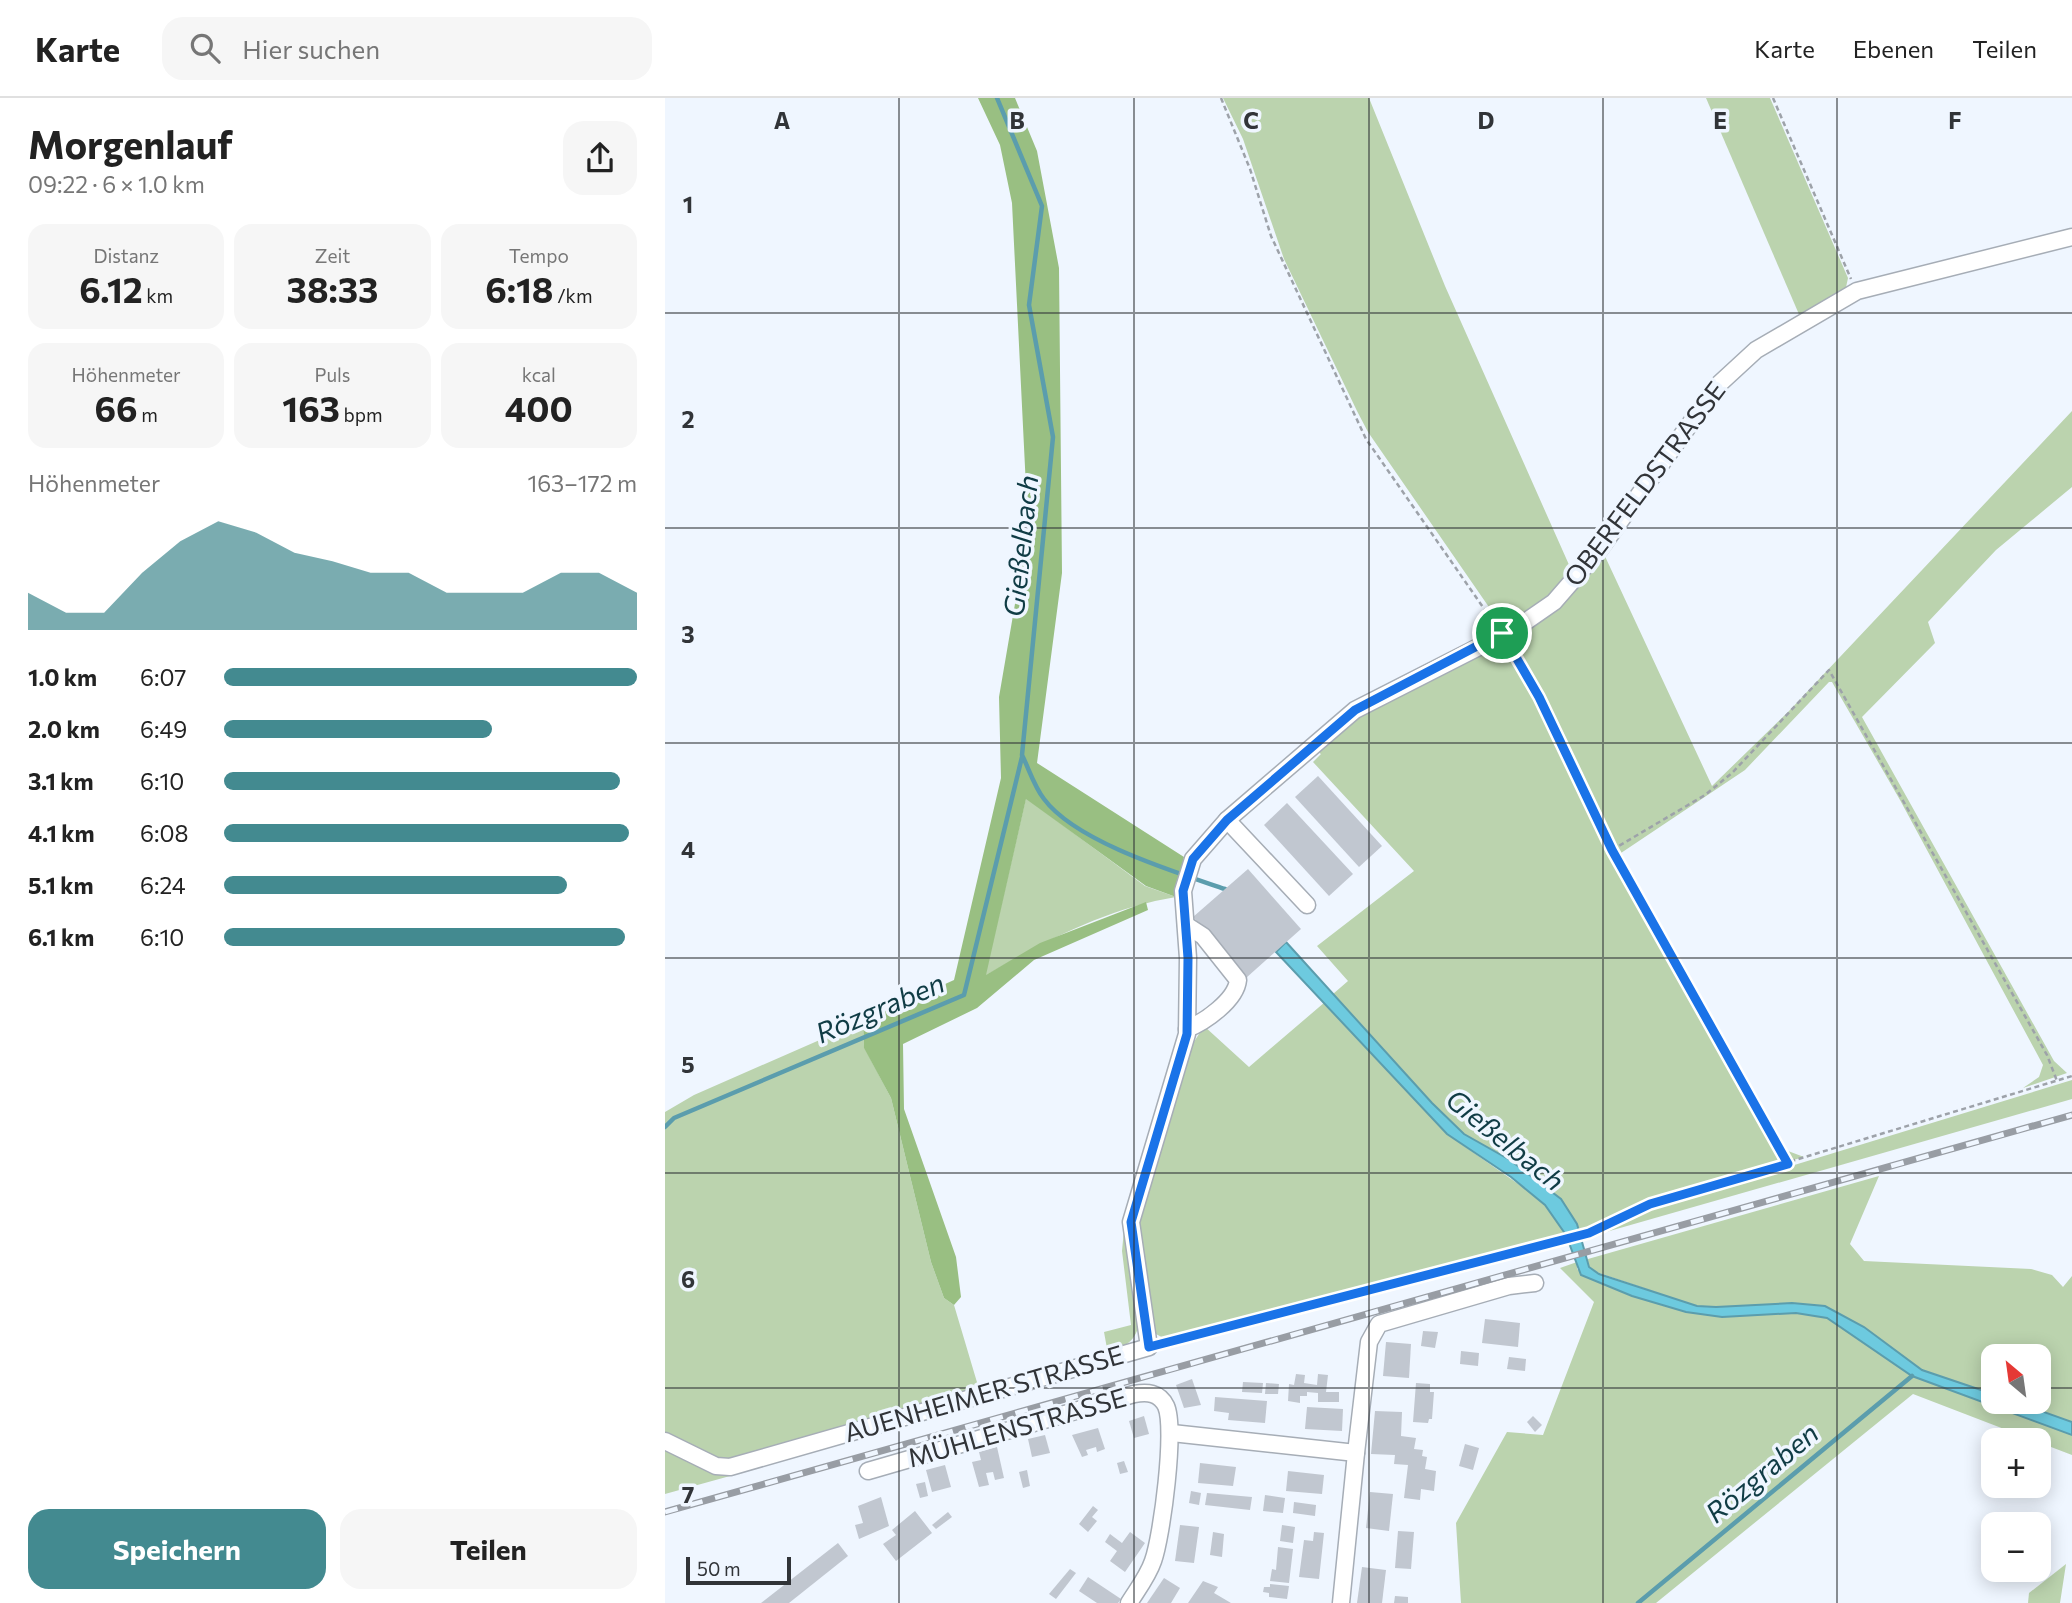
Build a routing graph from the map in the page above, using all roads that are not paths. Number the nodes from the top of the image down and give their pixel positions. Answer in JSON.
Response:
{"nodes":[{"id":1,"x":2072,"y":237,"type":"edge"},
{"id":2,"x":1227,"y":820,"type":"junction"},
{"id":3,"x":1193,"y":859,"type":"joint"},
{"id":4,"x":1307,"y":905,"type":"dead end"},
{"id":5,"x":1186,"y":925,"type":"junction"},
{"id":6,"x":1187,"y":1029,"type":"junction"},
{"id":7,"x":1535,"y":1283,"type":"dead end"},
{"id":8,"x":1172,"y":1433,"type":"junction"},
{"id":9,"x":665,"y":1441,"type":"edge"},
{"id":10,"x":1356,"y":1453,"type":"junction"},
{"id":11,"x":868,"y":1471,"type":"dead end"},
{"id":12,"x":1129,"y":1603,"type":"edge"},
{"id":13,"x":1341,"y":1603,"type":"edge"}],
"edges":[{"from":1,"to":2,"type":"street","name":"OBERFELDSTRASSE"},
{"from":2,"to":3,"type":"street","name":"OBERFELDSTRASSE"},
{"from":2,"to":4,"type":"street"},
{"from":3,"to":5,"type":"street","name":"AUENHEIMER STRASSE"},
{"from":5,"to":6,"type":"street","name":"AUENHEIMER STRASSE"},
{"from":5,"to":6,"type":"street"},
{"from":6,"to":9,"type":"street","name":"AUENHEIMER STRASSE"},
{"from":7,"to":10,"type":"street"},
{"from":8,"to":10,"type":"street"},
{"from":8,"to":11,"type":"street","name":"MÜHLENSTRASSE"},
{"from":8,"to":12,"type":"street","name":"MÜHLENSTRASSE"},
{"from":10,"to":13,"type":"street"}]}
